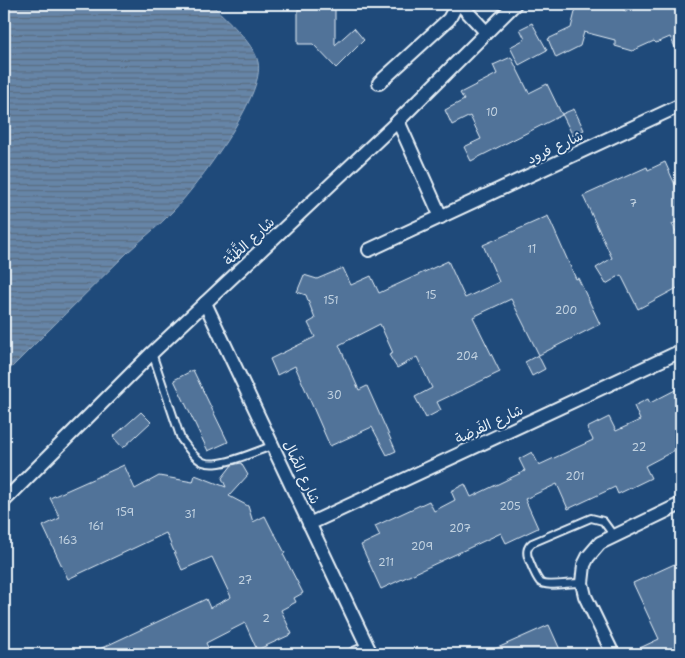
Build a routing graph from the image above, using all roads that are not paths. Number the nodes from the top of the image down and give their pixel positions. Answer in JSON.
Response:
{"nodes":[{"id":1,"x":458,"y":4,"type":"edge"},
{"id":2,"x":514,"y":4,"type":"edge"},
{"id":3,"x":486,"y":32,"type":"junction"},
{"id":4,"x":379,"y":83,"type":"dead end"},
{"id":5,"x":681,"y":105,"type":"edge"},
{"id":6,"x":398,"y":121,"type":"junction"},
{"id":7,"x":441,"y":217,"type":"junction"},
{"id":8,"x":369,"y":250,"type":"dead end"},
{"id":9,"x":205,"y":303,"type":"junction"},
{"id":10,"x":681,"y":351,"type":"edge"},
{"id":11,"x":152,"y":353,"type":"junction"},
{"id":12,"x":272,"y":446,"type":"junction"},
{"id":13,"x":4,"y":501,"type":"edge"},
{"id":14,"x":681,"y":504,"type":"edge"},
{"id":15,"x":309,"y":524,"type":"junction"},
{"id":16,"x":614,"y":536,"type":"junction"},
{"id":17,"x":582,"y":584,"type":"junction"},
{"id":18,"x":370,"y":651,"type":"edge"},
{"id":19,"x":354,"y":654,"type":"edge"},
{"id":20,"x":613,"y":654,"type":"edge"}],
"edges":[{"from":1,"to":3,"type":"street"},
{"from":1,"to":4,"type":"street"},
{"from":2,"to":3,"type":"street","name":"شارع الظَّنَّة"},
{"from":3,"to":6,"type":"street","name":"شارع الظَّنَّة"},
{"from":5,"to":7,"type":"street","name":"شارع فرود"},
{"from":6,"to":7,"type":"street"},
{"from":6,"to":9,"type":"street","name":"شارع الظَّنَّة"},
{"from":7,"to":8,"type":"street","name":"شارع فرود"},
{"from":9,"to":11,"type":"street","name":"شارع الظَّنَّة"},
{"from":9,"to":12,"type":"street","name":"شارع الصَّال"},
{"from":10,"to":15,"type":"street","name":"شارع الفَرضة"},
{"from":11,"to":12,"type":"lane"},
{"from":11,"to":13,"type":"street","name":"شارع الظَّنَّة"},
{"from":12,"to":15,"type":"street","name":"شارع الصَّال"},
{"from":14,"to":16,"type":"street"},
{"from":15,"to":18,"type":"street","name":"شارع الصَّال"},
{"from":16,"to":17,"type":"street"},
{"from":16,"to":17,"type":"lane"},
{"from":17,"to":20,"type":"street"},
{"from":18,"to":19,"type":"street"}]}
